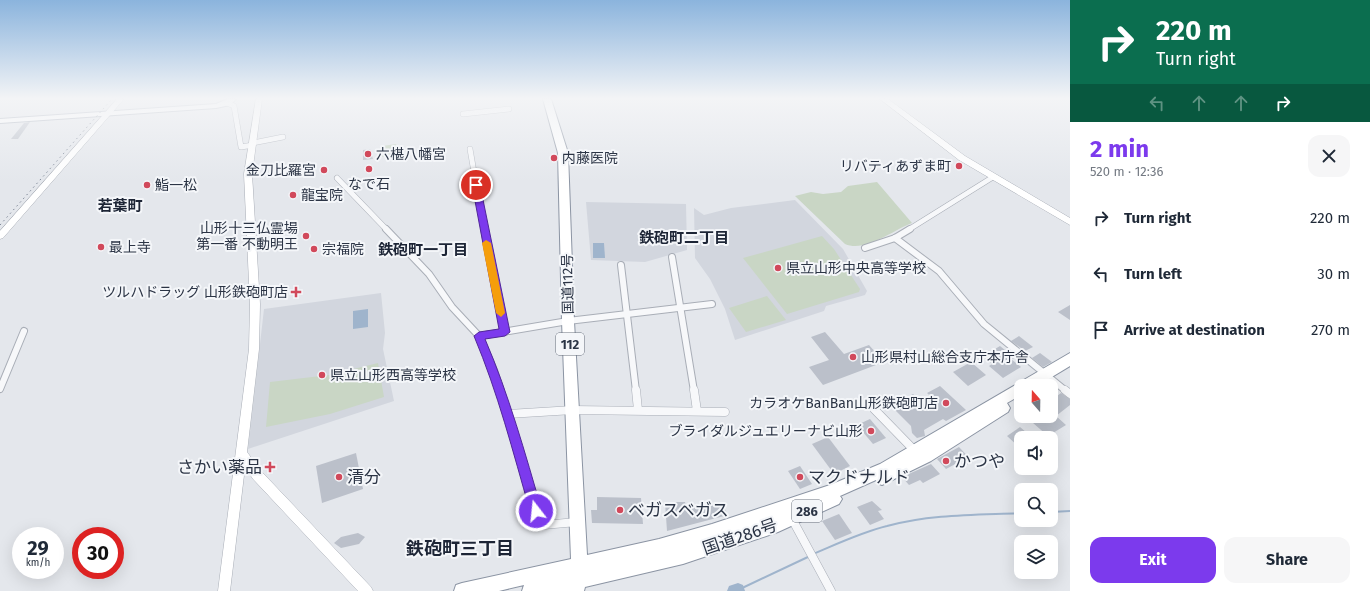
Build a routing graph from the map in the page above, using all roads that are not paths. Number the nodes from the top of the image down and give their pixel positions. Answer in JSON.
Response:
{"nodes":[{"id":1,"x":96,"y":127,"type":"edge"},
{"id":2,"x":238,"y":127,"type":"edge"},
{"id":3,"x":255,"y":127,"type":"edge"},
{"id":4,"x":555,"y":127,"type":"edge"},
{"id":5,"x":919,"y":127,"type":"edge"},
{"id":6,"x":283,"y":137,"type":"dead end"},
{"id":7,"x":253,"y":144,"type":"junction"},
{"id":8,"x":470,"y":149,"type":"dead end"},
{"id":9,"x":993,"y":177,"type":"junction"},
{"id":10,"x":337,"y":178,"type":"dead end"},
{"id":11,"x":1070,"y":222,"type":"edge"},
{"id":12,"x":0,"y":236,"type":"edge"},
{"id":13,"x":895,"y":238,"type":"junction"},
{"id":14,"x":865,"y":248,"type":"dead end"},
{"id":15,"x":672,"y":257,"type":"dead end"},
{"id":16,"x":621,"y":265,"type":"dead end"},
{"id":17,"x":712,"y":304,"type":"dead end"},
{"id":18,"x":680,"y":308,"type":"junction"},
{"id":19,"x":628,"y":314,"type":"junction"},
{"id":20,"x":568,"y":321,"type":"junction"},
{"id":21,"x":24,"y":331,"type":"dead end"},
{"id":22,"x":505,"y":332,"type":"junction"},
{"id":23,"x":479,"y":336,"type":"junction"},
{"id":24,"x":1070,"y":359,"type":"edge"},
{"id":25,"x":1070,"y":367,"type":"edge"},
{"id":26,"x":1048,"y":376,"type":"junction"},
{"id":27,"x":1041,"y":379,"type":"edge"},
{"id":28,"x":1045,"y":379,"type":"edge"},
{"id":29,"x":0,"y":389,"type":"edge"},
{"id":30,"x":1014,"y":393,"type":"edge"},
{"id":31,"x":1070,"y":394,"type":"edge"},
{"id":32,"x":1014,"y":401,"type":"edge"},
{"id":33,"x":874,"y":409,"type":"dead end"},
{"id":34,"x":573,"y":410,"type":"junction"},
{"id":35,"x":638,"y":410,"type":"junction"},
{"id":36,"x":697,"y":411,"type":"junction"},
{"id":37,"x":725,"y":412,"type":"dead end"},
{"id":38,"x":508,"y":414,"type":"junction"},
{"id":39,"x":241,"y":453,"type":"junction"},
{"id":40,"x":921,"y":454,"type":"junction"},
{"id":41,"x":791,"y":513,"type":"junction"},
{"id":42,"x":578,"y":522,"type":"junction"},
{"id":43,"x":354,"y":577,"type":"junction"},
{"id":44,"x":577,"y":579,"type":"edge"},
{"id":45,"x":224,"y":591,"type":"edge"},
{"id":46,"x":358,"y":591,"type":"edge"},
{"id":47,"x":367,"y":591,"type":"edge"},
{"id":48,"x":462,"y":591,"type":"edge"},
{"id":49,"x":530,"y":591,"type":"edge"},
{"id":50,"x":831,"y":591,"type":"edge"}],
"edges":[{"from":1,"to":12,"type":"street"},
{"from":2,"to":7,"type":"street"},
{"from":3,"to":7,"type":"street"},
{"from":4,"to":20,"type":"highway","name":"国道112号","number":"112"},
{"from":5,"to":9,"type":"street"},
{"from":6,"to":7,"type":"street"},
{"from":7,"to":39,"type":"street"},
{"from":8,"to":22,"type":"street"},
{"from":9,"to":11,"type":"street"},
{"from":9,"to":13,"type":"street"},
{"from":10,"to":23,"type":"street"},
{"from":13,"to":14,"type":"street"},
{"from":13,"to":26,"type":"street"},
{"from":15,"to":18,"type":"street"},
{"from":16,"to":19,"type":"street"},
{"from":17,"to":18,"type":"street"},
{"from":18,"to":19,"type":"street"},
{"from":18,"to":36,"type":"street"},
{"from":19,"to":20,"type":"street"},
{"from":19,"to":35,"type":"street"},
{"from":20,"to":22,"type":"street"},
{"from":20,"to":34,"type":"highway","name":"国道112号","number":"112"},
{"from":21,"to":29,"type":"street"},
{"from":22,"to":23,"type":"street"},
{"from":23,"to":38,"type":"street"},
{"from":24,"to":26,"type":"highway"},
{"from":25,"to":26,"type":"highway"},
{"from":26,"to":27,"type":"highway"},
{"from":26,"to":28,"type":"highway"},
{"from":26,"to":31,"type":"street"},
{"from":30,"to":40,"type":"highway","name":"国道286号","number":"286"},
{"from":32,"to":40,"type":"highway","name":"国道286号","number":"286"},
{"from":33,"to":40,"type":"street"},
{"from":34,"to":35,"type":"street"},
{"from":34,"to":38,"type":"street"},
{"from":34,"to":42,"type":"highway","name":"国道112号","number":"112"},
{"from":35,"to":36,"type":"street"},
{"from":36,"to":37,"type":"street"},
{"from":38,"to":42,"type":"street"},
{"from":39,"to":43,"type":"street"},
{"from":39,"to":45,"type":"street"},
{"from":40,"to":41,"type":"highway","name":"国道286号","number":"286"},
{"from":41,"to":44,"type":"highway","name":"国道286号","number":"286"},
{"from":41,"to":50,"type":"street"},
{"from":42,"to":44,"type":"highway","name":"国道112号","number":"112"},
{"from":43,"to":46,"type":"street"},
{"from":43,"to":47,"type":"street"},
{"from":44,"to":48,"type":"highway"},
{"from":44,"to":49,"type":"highway"}]}
